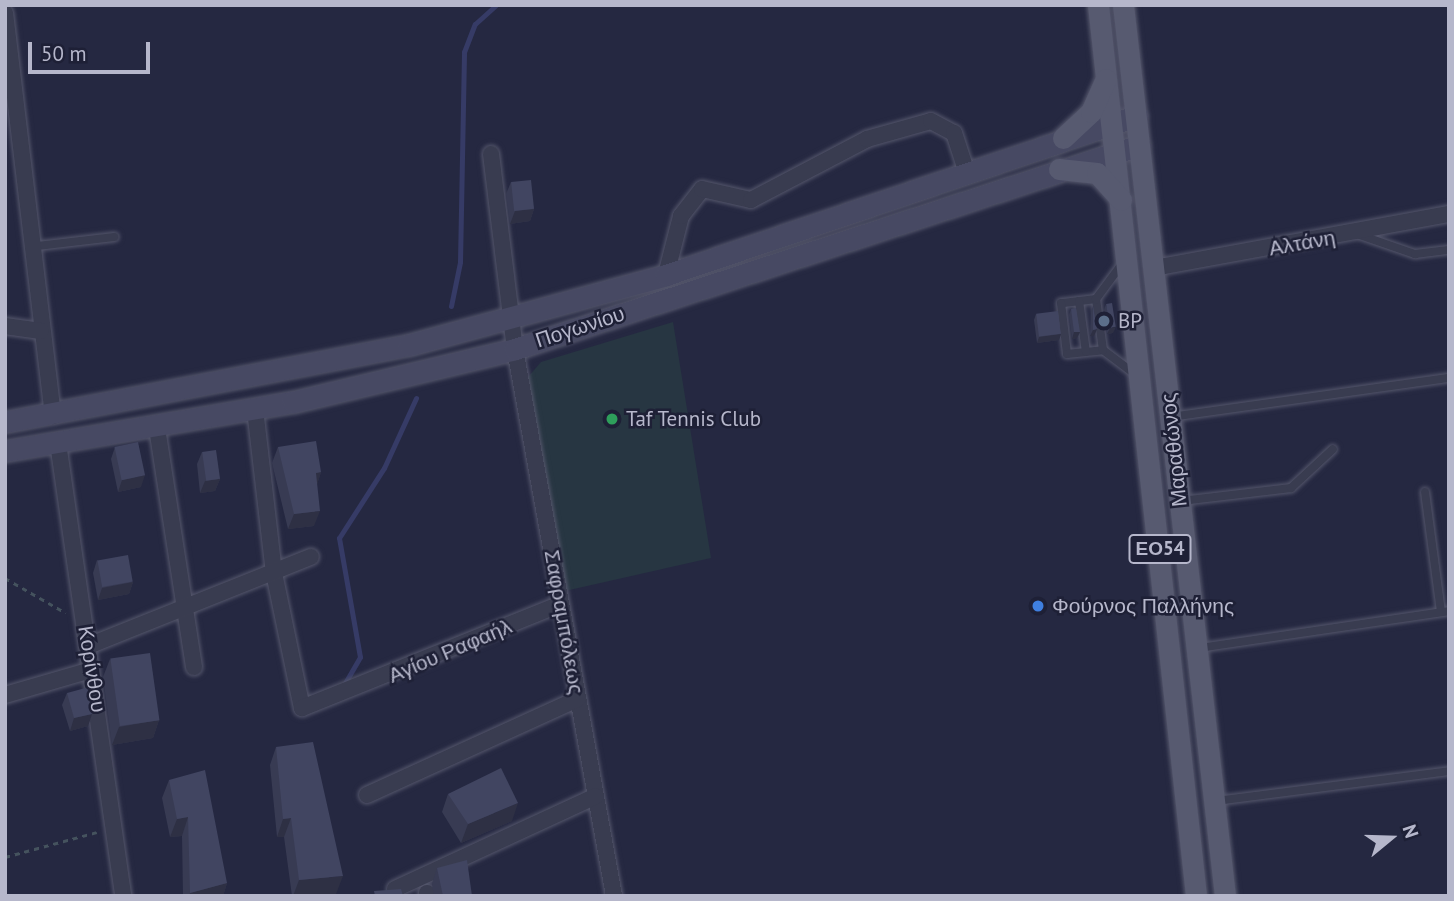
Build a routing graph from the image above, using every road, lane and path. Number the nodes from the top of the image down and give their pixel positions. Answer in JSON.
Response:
{"nodes":[{"id":1,"x":1098,"y":5,"type":"edge"},
{"id":2,"x":1122,"y":5,"type":"edge"},
{"id":3,"x":5,"y":13,"type":"edge"},
{"id":4,"x":1107,"y":59,"type":"junction"},
{"id":5,"x":1137,"y":116,"type":"junction"},
{"id":6,"x":1114,"y":122,"type":"junction"},
{"id":7,"x":1063,"y":138,"type":"junction"},
{"id":8,"x":1140,"y":145,"type":"junction"},
{"id":9,"x":1116,"y":152,"type":"junction"},
{"id":10,"x":491,"y":154,"type":"dead end"},
{"id":11,"x":1059,"y":170,"type":"junction"},
{"id":12,"x":967,"y":173,"type":"junction"},
{"id":13,"x":1121,"y":202,"type":"junction"},
{"id":14,"x":1449,"y":214,"type":"edge"},
{"id":15,"x":1354,"y":233,"type":"junction"},
{"id":16,"x":114,"y":237,"type":"dead end"},
{"id":17,"x":37,"y":246,"type":"junction"},
{"id":18,"x":1449,"y":250,"type":"edge"},
{"id":19,"x":1127,"y":257,"type":"junction"},
{"id":20,"x":1154,"y":268,"type":"junction"},
{"id":21,"x":666,"y":275,"type":"junction"},
{"id":22,"x":1096,"y":299,"type":"junction"},
{"id":23,"x":1079,"y":301,"type":"junction"},
{"id":24,"x":511,"y":317,"type":"junction"},
{"id":25,"x":5,"y":326,"type":"edge"},
{"id":26,"x":41,"y":331,"type":"junction"},
{"id":27,"x":515,"y":349,"type":"junction"},
{"id":28,"x":1103,"y":350,"type":"junction"},
{"id":29,"x":1086,"y":352,"type":"junction"},
{"id":30,"x":1140,"y":378,"type":"junction"},
{"id":31,"x":1449,"y":378,"type":"edge"},
{"id":32,"x":255,"y":409,"type":"junction"},
{"id":33,"x":53,"y":416,"type":"junction"},
{"id":34,"x":1171,"y":417,"type":"junction"},
{"id":35,"x":5,"y":422,"type":"edge"},
{"id":36,"x":158,"y":428,"type":"junction"},
{"id":37,"x":58,"y":443,"type":"junction"},
{"id":38,"x":1333,"y":449,"type":"dead end"},
{"id":39,"x":5,"y":451,"type":"edge"},
{"id":40,"x":1425,"y":492,"type":"dead end"},
{"id":41,"x":1179,"y":501,"type":"junction"},
{"id":42,"x":311,"y":557,"type":"dead end"},
{"id":43,"x":274,"y":573,"type":"junction"},
{"id":44,"x":5,"y":578,"type":"edge"},
{"id":45,"x":561,"y":604,"type":"junction"},
{"id":46,"x":185,"y":608,"type":"junction"},
{"id":47,"x":1445,"y":611,"type":"edge"},
{"id":48,"x":84,"y":623,"type":"junction"},
{"id":49,"x":88,"y":646,"type":"junction"},
{"id":50,"x":1196,"y":649,"type":"junction"},
{"id":51,"x":194,"y":667,"type":"dead end"},
{"id":52,"x":90,"y":670,"type":"junction"},
{"id":53,"x":5,"y":695,"type":"edge"},
{"id":54,"x":578,"y":699,"type":"junction"},
{"id":55,"x":1449,"y":771,"type":"edge"},
{"id":56,"x":367,"y":795,"type":"dead end"},
{"id":57,"x":596,"y":796,"type":"junction"},
{"id":58,"x":1214,"y":801,"type":"junction"},
{"id":59,"x":117,"y":827,"type":"junction"},
{"id":60,"x":5,"y":857,"type":"edge"},
{"id":61,"x":395,"y":889,"type":"edge"},
{"id":62,"x":123,"y":896,"type":"edge"},
{"id":63,"x":614,"y":896,"type":"edge"},
{"id":64,"x":1196,"y":896,"type":"edge"},
{"id":65,"x":1225,"y":896,"type":"edge"}],
"edges":[{"from":1,"to":4,"type":"main road","name":"Μαραθώνος","number":"ΕΟ54"},
{"from":2,"to":5,"type":"main road","name":"Μαραθώνος","number":"ΕΟ54"},
{"from":3,"to":17,"type":"street"},
{"from":4,"to":6,"type":"main road","name":"Μαραθώνος","number":"ΕΟ54"},
{"from":4,"to":7,"type":"main road"},
{"from":5,"to":6,"type":"main road","name":"Πογωνίου"},
{"from":5,"to":8,"type":"main road","name":"Μαραθώνος","number":"ΕΟ54"},
{"from":6,"to":7,"type":"main road","name":"Πογωνίου"},
{"from":6,"to":9,"type":"main road","name":"Μαραθώνος","number":"ΕΟ54"},
{"from":7,"to":12,"type":"main road","name":"Πογωνίου"},
{"from":8,"to":9,"type":"main road","name":"Πογωνίου"},
{"from":8,"to":20,"type":"main road","name":"Μαραθώνος","number":"ΕΟ54"},
{"from":9,"to":11,"type":"main road","name":"Πογωνίου"},
{"from":9,"to":13,"type":"main road","name":"Μαραθώνος","number":"ΕΟ54"},
{"from":10,"to":24,"type":"street"},
{"from":11,"to":13,"type":"main road"},
{"from":11,"to":27,"type":"main road","name":"Πογωνίου"},
{"from":12,"to":21,"type":"main road","name":"Πογωνίου"},
{"from":12,"to":21,"type":"street"},
{"from":13,"to":19,"type":"main road","name":"Μαραθώνος","number":"ΕΟ54"},
{"from":14,"to":15,"type":"street","name":"Αλτάνη"},
{"from":15,"to":18,"type":"lane"},
{"from":15,"to":20,"type":"street","name":"Αλτάνη"},
{"from":16,"to":17,"type":"lane"},
{"from":17,"to":26,"type":"street"},
{"from":19,"to":22,"type":"lane"},
{"from":19,"to":30,"type":"main road","name":"Μαραθώνος","number":"ΕΟ54"},
{"from":20,"to":34,"type":"main road","name":"Μαραθώνος","number":"ΕΟ54"},
{"from":21,"to":24,"type":"main road","name":"Πογωνίου"},
{"from":22,"to":23,"type":"lane"},
{"from":22,"to":28,"type":"lane"},
{"from":23,"to":29,"type":"lane"},
{"from":23,"to":29,"type":"lane"},
{"from":24,"to":27,"type":"street","name":"Σαφραμπόλεως"},
{"from":24,"to":33,"type":"main road","name":"Πογωνίου"},
{"from":25,"to":26,"type":"street"},
{"from":26,"to":33,"type":"street"},
{"from":27,"to":32,"type":"main road","name":"Πογωνίου"},
{"from":27,"to":45,"type":"street","name":"Σαφραμπόλεως"},
{"from":28,"to":29,"type":"lane"},
{"from":28,"to":30,"type":"lane"},
{"from":30,"to":64,"type":"main road","name":"Μαραθώνος","number":"ΕΟ54"},
{"from":31,"to":34,"type":"lane"},
{"from":32,"to":36,"type":"main road","name":"Πογωνίου"},
{"from":32,"to":43,"type":"street"},
{"from":33,"to":35,"type":"main road","name":"Πογωνίου"},
{"from":34,"to":41,"type":"main road","name":"Μαραθώνος","number":"ΕΟ54"},
{"from":36,"to":37,"type":"main road","name":"Πογωνίου"},
{"from":36,"to":46,"type":"street"},
{"from":37,"to":39,"type":"main road","name":"Πογωνίου"},
{"from":37,"to":48,"type":"street","name":"Κορίνθου"},
{"from":38,"to":41,"type":"lane"},
{"from":40,"to":47,"type":"lane"},
{"from":41,"to":50,"type":"main road","name":"Μαραθώνος","number":"ΕΟ54"},
{"from":42,"to":43,"type":"street"},
{"from":43,"to":45,"type":"street","name":"Αγίου Ραφαήλ"},
{"from":43,"to":46,"type":"street"},
{"from":44,"to":48,"type":"path"},
{"from":45,"to":54,"type":"street","name":"Σαφραμπόλεως"},
{"from":46,"to":49,"type":"street"},
{"from":46,"to":51,"type":"street"},
{"from":47,"to":50,"type":"lane"},
{"from":48,"to":49,"type":"street","name":"Κορίνθου"},
{"from":49,"to":52,"type":"street","name":"Κορίνθου"},
{"from":50,"to":58,"type":"main road","name":"Μαραθώνος","number":"ΕΟ54"},
{"from":52,"to":53,"type":"street"},
{"from":52,"to":59,"type":"street","name":"Κορίνθου"},
{"from":54,"to":56,"type":"street"},
{"from":54,"to":57,"type":"street","name":"Σαφραμπόλεως"},
{"from":55,"to":58,"type":"lane"},
{"from":57,"to":61,"type":"street"},
{"from":57,"to":63,"type":"street","name":"Σαφραμπόλεως"},
{"from":58,"to":65,"type":"main road","name":"Μαραθώνος","number":"ΕΟ54"},
{"from":59,"to":60,"type":"path"},
{"from":59,"to":62,"type":"street","name":"Κορίνθου"}]}
